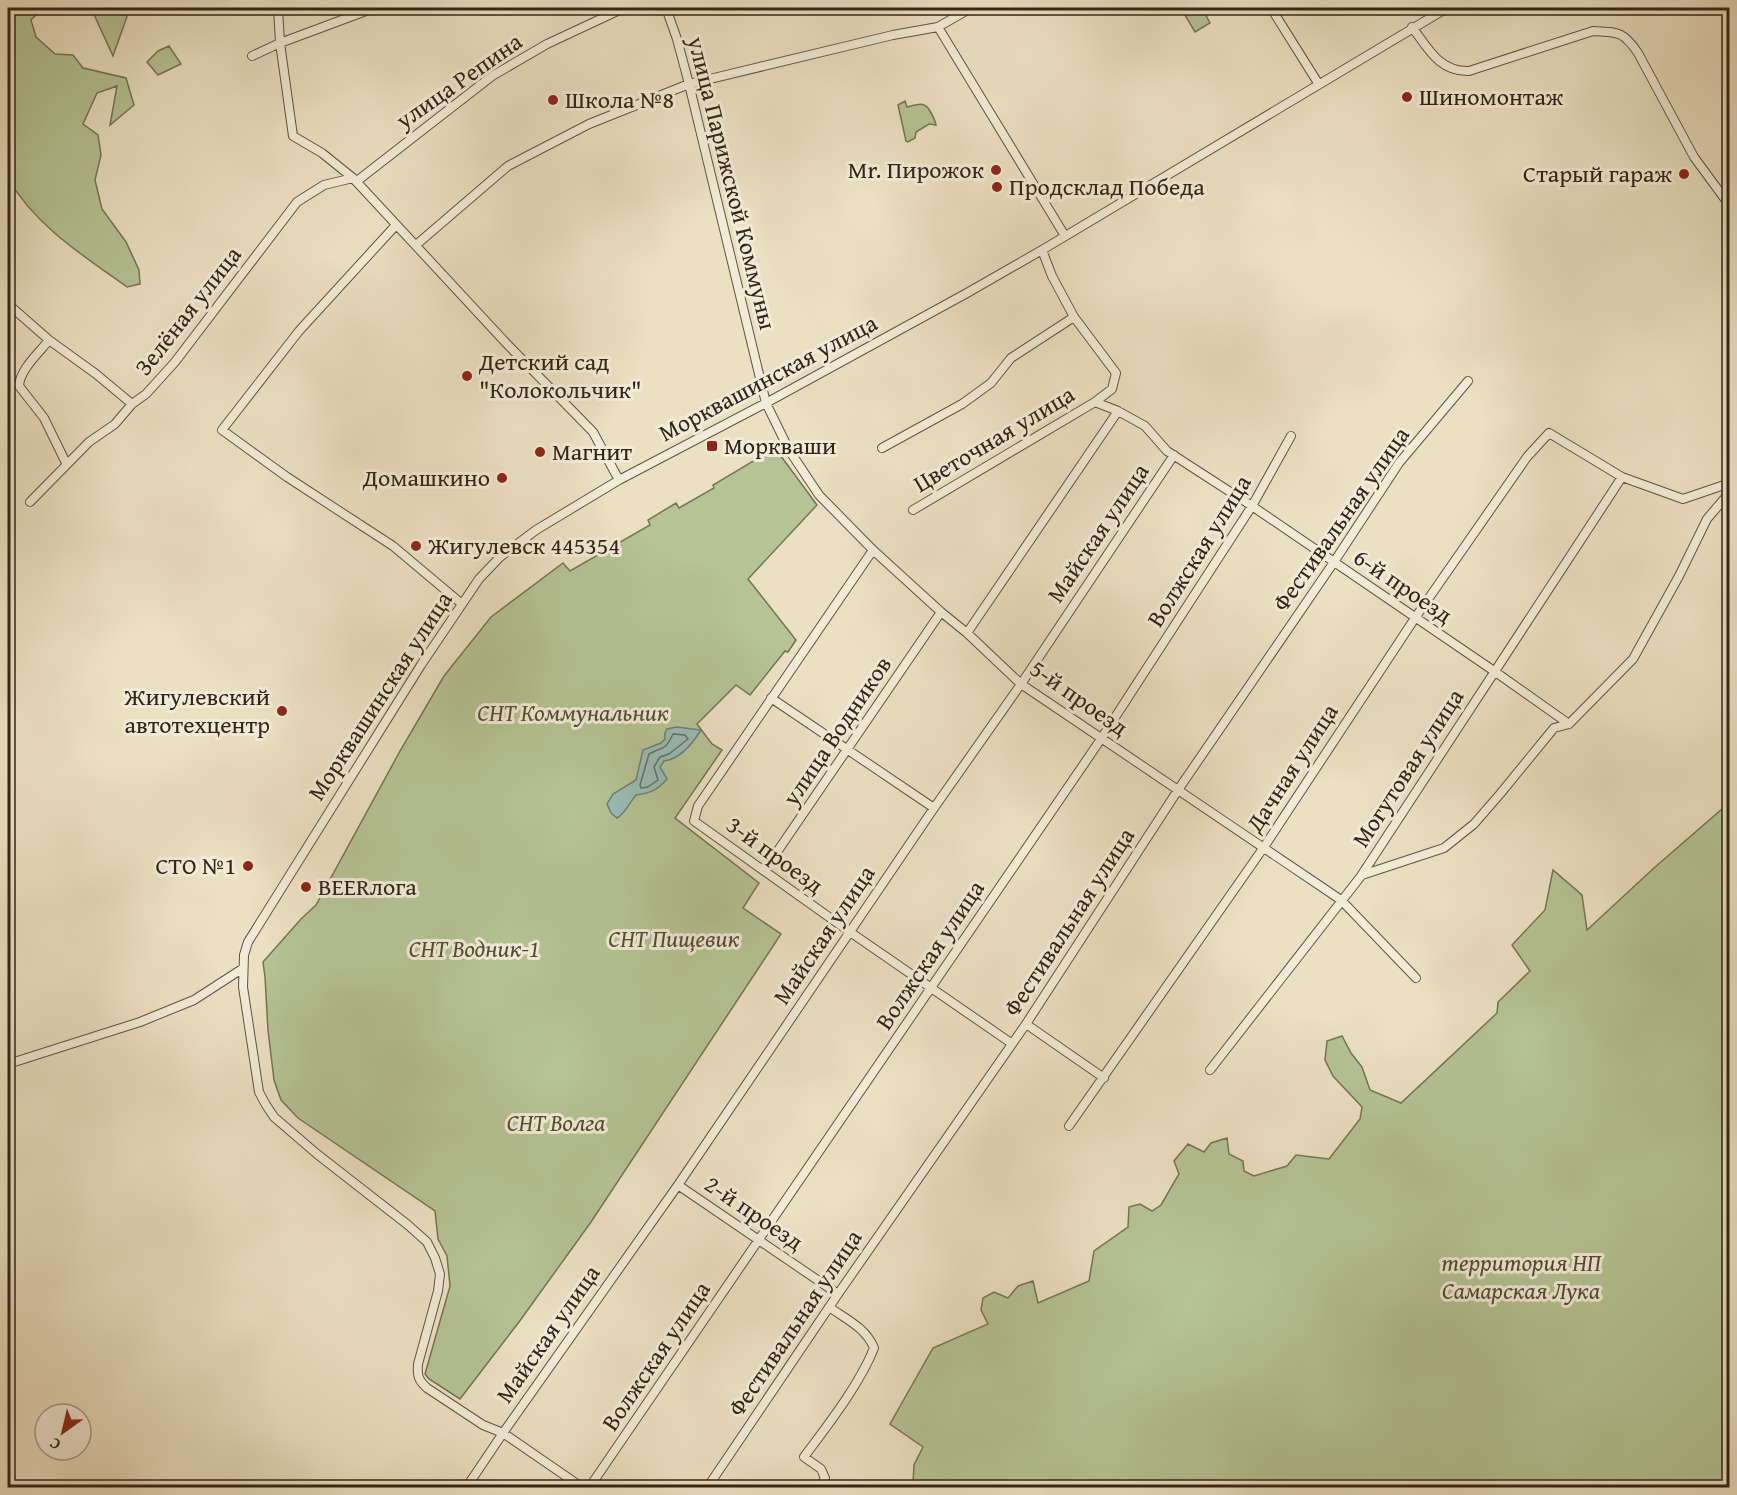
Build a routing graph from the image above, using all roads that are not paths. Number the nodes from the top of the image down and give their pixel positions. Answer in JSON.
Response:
{"nodes":[{"id":1,"x":278,"y":8,"type":"edge"},
{"id":2,"x":374,"y":8,"type":"edge"},
{"id":3,"x":624,"y":8,"type":"edge"},
{"id":4,"x":666,"y":8,"type":"edge"},
{"id":5,"x":971,"y":8,"type":"edge"},
{"id":6,"x":1271,"y":8,"type":"edge"},
{"id":7,"x":1447,"y":8,"type":"edge"},
{"id":8,"x":938,"y":27,"type":"junction"},
{"id":9,"x":1412,"y":27,"type":"junction"},
{"id":10,"x":280,"y":43,"type":"junction"},
{"id":11,"x":252,"y":56,"type":"dead end"},
{"id":12,"x":1318,"y":83,"type":"junction"},
{"id":13,"x":689,"y":84,"type":"junction"},
{"id":14,"x":355,"y":179,"type":"junction"},
{"id":15,"x":1730,"y":206,"type":"edge"},
{"id":16,"x":396,"y":225,"type":"junction"},
{"id":17,"x":1065,"y":236,"type":"junction"},
{"id":18,"x":416,"y":245,"type":"junction"},
{"id":19,"x":1042,"y":250,"type":"junction"},
{"id":20,"x":8,"y":304,"type":"edge"},
{"id":21,"x":1074,"y":318,"type":"junction"},
{"id":22,"x":49,"y":340,"type":"junction"},
{"id":23,"x":1468,"y":381,"type":"dead end"},
{"id":24,"x":1095,"y":402,"type":"junction"},
{"id":25,"x":766,"y":403,"type":"junction"},
{"id":26,"x":132,"y":404,"type":"junction"},
{"id":27,"x":1118,"y":411,"type":"junction"},
{"id":28,"x":1291,"y":436,"type":"dead end"},
{"id":29,"x":882,"y":448,"type":"dead end"},
{"id":30,"x":1173,"y":455,"type":"junction"},
{"id":31,"x":66,"y":464,"type":"junction"},
{"id":32,"x":1622,"y":477,"type":"junction"},
{"id":33,"x":619,"y":480,"type":"junction"},
{"id":34,"x":1730,"y":483,"type":"edge"},
{"id":35,"x":1730,"y":492,"type":"edge"},
{"id":36,"x":30,"y":502,"type":"dead end"},
{"id":37,"x":1252,"y":506,"type":"junction"},
{"id":38,"x":913,"y":510,"type":"dead end"},
{"id":39,"x":873,"y":550,"type":"junction"},
{"id":40,"x":1334,"y":562,"type":"junction"},
{"id":41,"x":462,"y":604,"type":"junction"},
{"id":42,"x":941,"y":612,"type":"junction"},
{"id":43,"x":1415,"y":618,"type":"junction"},
{"id":44,"x":967,"y":633,"type":"junction"},
{"id":45,"x":1494,"y":671,"type":"junction"},
{"id":46,"x":1021,"y":684,"type":"junction"},
{"id":47,"x":771,"y":698,"type":"junction"},
{"id":48,"x":1569,"y":724,"type":"junction"},
{"id":49,"x":1101,"y":739,"type":"junction"},
{"id":50,"x":848,"y":749,"type":"junction"},
{"id":51,"x":1178,"y":790,"type":"junction"},
{"id":52,"x":934,"y":807,"type":"junction"},
{"id":53,"x":1264,"y":847,"type":"junction"},
{"id":54,"x":764,"y":872,"type":"junction"},
{"id":55,"x":1361,"y":876,"type":"junction"},
{"id":56,"x":1341,"y":900,"type":"junction"},
{"id":57,"x":850,"y":932,"type":"junction"},
{"id":58,"x":242,"y":969,"type":"junction"},
{"id":59,"x":1416,"y":978,"type":"dead end"},
{"id":60,"x":932,"y":987,"type":"junction"},
{"id":61,"x":1026,"y":1024,"type":"junction"},
{"id":62,"x":1011,"y":1043,"type":"junction"},
{"id":63,"x":8,"y":1064,"type":"edge"},
{"id":64,"x":1210,"y":1070,"type":"dead end"},
{"id":65,"x":1104,"y":1078,"type":"junction"},
{"id":66,"x":1069,"y":1126,"type":"dead end"},
{"id":67,"x":678,"y":1185,"type":"junction"},
{"id":68,"x":759,"y":1241,"type":"junction"},
{"id":69,"x":838,"y":1294,"type":"junction"},
{"id":70,"x":829,"y":1307,"type":"junction"},
{"id":71,"x":502,"y":1433,"type":"junction"},
{"id":72,"x":466,"y":1488,"type":"edge"},
{"id":73,"x":583,"y":1488,"type":"edge"},
{"id":74,"x":590,"y":1488,"type":"edge"},
{"id":75,"x":707,"y":1488,"type":"edge"},
{"id":76,"x":819,"y":1488,"type":"edge"}],
"edges":[{"from":1,"to":10,"type":"street"},
{"from":2,"to":10,"type":"street"},
{"from":3,"to":14,"type":"street","name":"улица Репина"},
{"from":4,"to":13,"type":"street","name":"улица Парижской Коммуны"},
{"from":5,"to":8,"type":"street"},
{"from":6,"to":12,"type":"street"},
{"from":7,"to":9,"type":"street","name":"Морквашинская улица"},
{"from":8,"to":13,"type":"street"},
{"from":8,"to":17,"type":"street"},
{"from":9,"to":12,"type":"street","name":"Морквашинская улица"},
{"from":9,"to":15,"type":"street"},
{"from":10,"to":11,"type":"street"},
{"from":10,"to":14,"type":"street"},
{"from":12,"to":17,"type":"street","name":"Морквашинская улица"},
{"from":13,"to":18,"type":"street"},
{"from":13,"to":25,"type":"street","name":"улица Парижской Коммуны"},
{"from":14,"to":16,"type":"street"},
{"from":14,"to":26,"type":"street","name":"Зелёная улица"},
{"from":16,"to":18,"type":"street"},
{"from":16,"to":41,"type":"street"},
{"from":17,"to":19,"type":"street","name":"Морквашинская улица"},
{"from":18,"to":33,"type":"street"},
{"from":19,"to":21,"type":"street"},
{"from":19,"to":25,"type":"street","name":"Морквашинская улица"},
{"from":20,"to":22,"type":"street"},
{"from":21,"to":24,"type":"street"},
{"from":21,"to":29,"type":"street"},
{"from":22,"to":26,"type":"street"},
{"from":22,"to":31,"type":"street"},
{"from":23,"to":40,"type":"street","name":"Фестивальная улица"},
{"from":24,"to":27,"type":"street","name":"6-й проезд"},
{"from":24,"to":38,"type":"street","name":"Цветочная улица"},
{"from":25,"to":33,"type":"street","name":"Морквашинская улица"},
{"from":25,"to":39,"type":"street","name":"5-й проезд"},
{"from":26,"to":31,"type":"street","name":"Зелёная улица"},
{"from":27,"to":30,"type":"street","name":"6-й проезд"},
{"from":27,"to":44,"type":"street"},
{"from":28,"to":37,"type":"street","name":"Волжская улица"},
{"from":30,"to":37,"type":"street","name":"6-й проезд"},
{"from":30,"to":46,"type":"street","name":"Майская улица"},
{"from":31,"to":36,"type":"street","name":"Зелёная улица"},
{"from":32,"to":34,"type":"street"},
{"from":32,"to":43,"type":"street","name":"Дачная улица"},
{"from":32,"to":45,"type":"street","name":"Могутовая улица"},
{"from":33,"to":41,"type":"street","name":"Морквашинская улица"},
{"from":35,"to":48,"type":"street"},
{"from":37,"to":40,"type":"street","name":"6-й проезд"},
{"from":37,"to":49,"type":"street","name":"Волжская улица"},
{"from":39,"to":42,"type":"street","name":"5-й проезд"},
{"from":39,"to":47,"type":"street"},
{"from":40,"to":43,"type":"street","name":"6-й проезд"},
{"from":40,"to":51,"type":"street","name":"Фестивальная улица"},
{"from":41,"to":58,"type":"street","name":"Морквашинская улица"},
{"from":42,"to":44,"type":"street","name":"5-й проезд"},
{"from":42,"to":50,"type":"street","name":"улица Водников"},
{"from":43,"to":45,"type":"street","name":"6-й проезд"},
{"from":43,"to":53,"type":"street","name":"Дачная улица"},
{"from":44,"to":46,"type":"street","name":"5-й проезд"},
{"from":45,"to":48,"type":"street","name":"6-й проезд"},
{"from":45,"to":55,"type":"street","name":"Могутовая улица"},
{"from":46,"to":49,"type":"street","name":"5-й проезд"},
{"from":46,"to":52,"type":"street","name":"Майская улица"},
{"from":47,"to":50,"type":"street"},
{"from":47,"to":54,"type":"street","name":"3-й проезд"},
{"from":48,"to":55,"type":"street"},
{"from":49,"to":51,"type":"street","name":"5-й проезд"},
{"from":49,"to":60,"type":"street","name":"Волжская улица"},
{"from":50,"to":52,"type":"street"},
{"from":50,"to":54,"type":"street","name":"улица Водников"},
{"from":51,"to":53,"type":"street","name":"5-й проезд"},
{"from":51,"to":61,"type":"street","name":"Фестивальная улица"},
{"from":52,"to":57,"type":"street","name":"Майская улица"},
{"from":53,"to":56,"type":"street","name":"5-й проезд"},
{"from":53,"to":65,"type":"street","name":"Дачная улица"},
{"from":54,"to":57,"type":"street","name":"3-й проезд"},
{"from":55,"to":56,"type":"street","name":"Могутовая улица"},
{"from":56,"to":59,"type":"street","name":"5-й проезд"},
{"from":56,"to":64,"type":"street","name":"Могутовая улица"},
{"from":57,"to":60,"type":"street","name":"3-й проезд"},
{"from":57,"to":67,"type":"street","name":"Майская улица"},
{"from":58,"to":63,"type":"street"},
{"from":58,"to":71,"type":"street","name":"Морквашинская улица"},
{"from":60,"to":62,"type":"street","name":"3-й проезд"},
{"from":60,"to":68,"type":"street","name":"Волжская улица"},
{"from":61,"to":62,"type":"street","name":"Фестивальная улица"},
{"from":61,"to":65,"type":"street"},
{"from":62,"to":69,"type":"street","name":"Фестивальная улица"},
{"from":65,"to":66,"type":"street","name":"Дачная улица"},
{"from":67,"to":68,"type":"street","name":"2-й проезд"},
{"from":67,"to":71,"type":"street","name":"Майская улица"},
{"from":68,"to":69,"type":"street","name":"2-й проезд"},
{"from":68,"to":74,"type":"street","name":"Волжская улица"},
{"from":69,"to":70,"type":"street","name":"Фестивальная улица"},
{"from":70,"to":75,"type":"street","name":"Фестивальная улица"},
{"from":70,"to":76,"type":"street"},
{"from":71,"to":72,"type":"street","name":"Майская улица"},
{"from":71,"to":73,"type":"street"}]}
